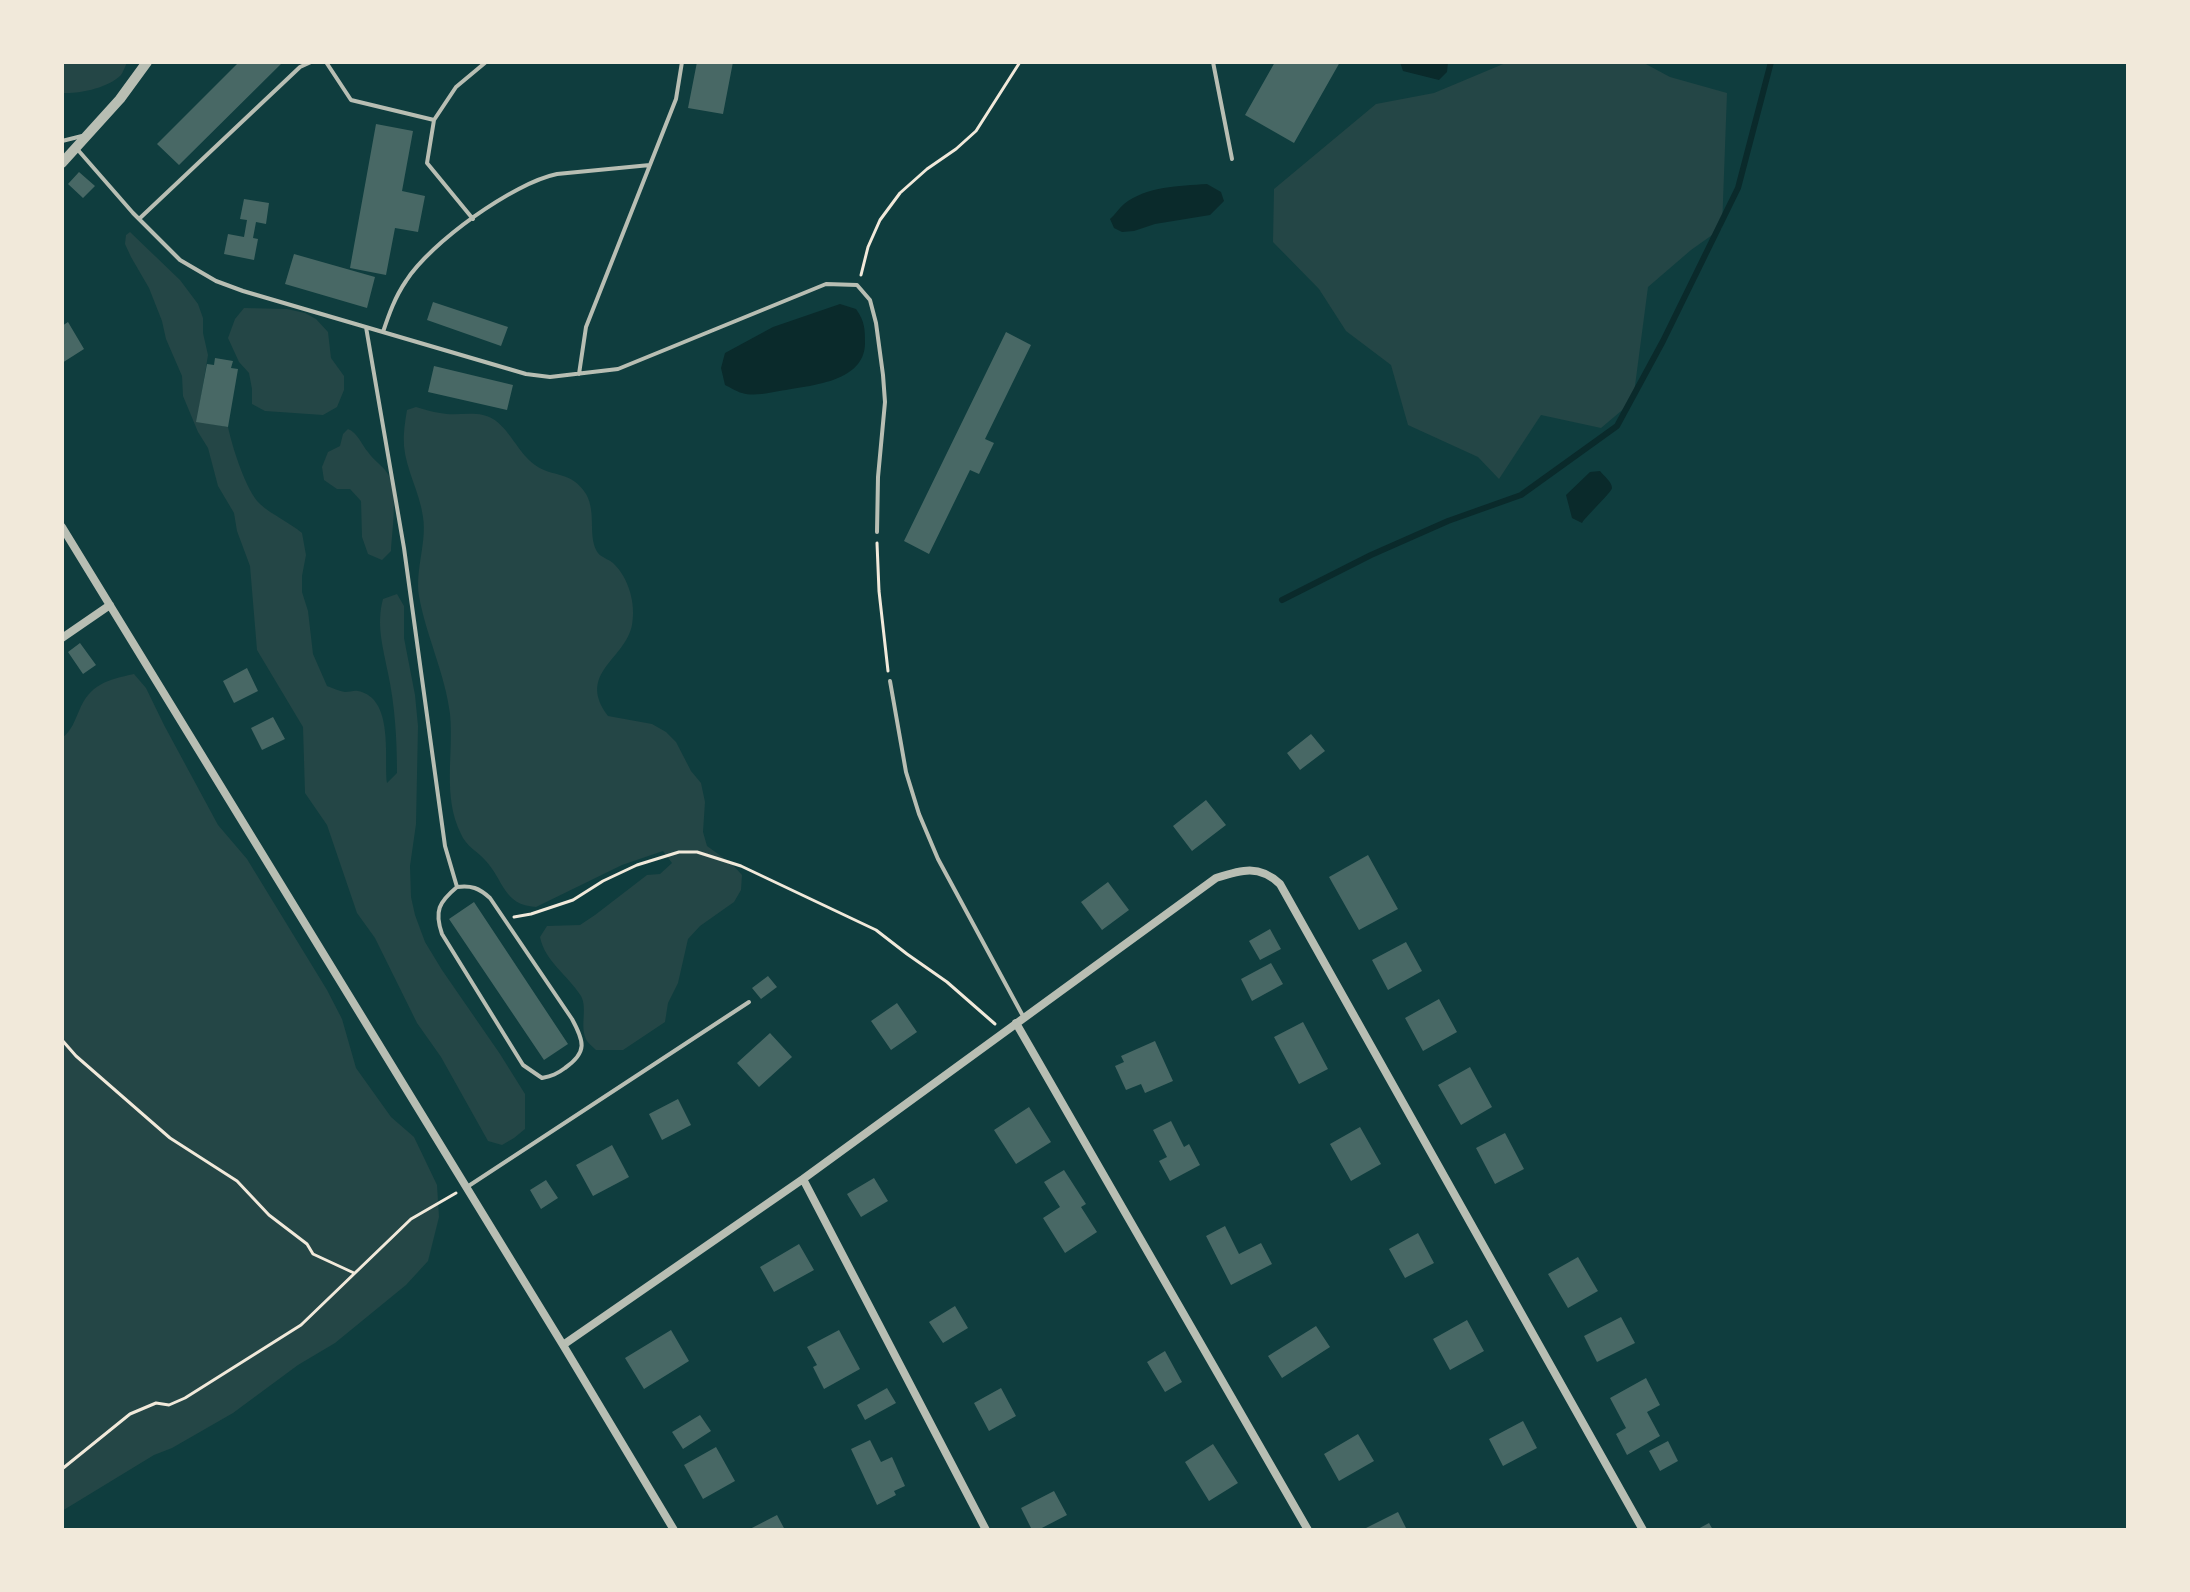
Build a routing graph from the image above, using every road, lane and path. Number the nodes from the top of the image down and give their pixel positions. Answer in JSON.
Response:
{"nodes":[{"id":1,"x":147,"y":62,"type":"edge"},
{"id":2,"x":311,"y":62,"type":"edge"},
{"id":3,"x":326,"y":62,"type":"edge"},
{"id":4,"x":486,"y":62,"type":"edge"},
{"id":5,"x":682,"y":62,"type":"edge"},
{"id":6,"x":1020,"y":62,"type":"edge"},
{"id":7,"x":1213,"y":62,"type":"edge"},
{"id":8,"x":434,"y":120,"type":"junction"},
{"id":9,"x":89,"y":134,"type":"junction"},
{"id":10,"x":62,"y":141,"type":"edge"},
{"id":11,"x":76,"y":148,"type":"junction"},
{"id":12,"x":1232,"y":159,"type":"dead end"},
{"id":13,"x":62,"y":163,"type":"edge"},
{"id":14,"x":650,"y":165,"type":"junction"},
{"id":15,"x":139,"y":219,"type":"junction"},
{"id":16,"x":473,"y":219,"type":"junction"},
{"id":17,"x":857,"y":285,"type":"junction"},
{"id":18,"x":366,"y":327,"type":"junction"},
{"id":19,"x":383,"y":332,"type":"junction"},
{"id":20,"x":579,"y":374,"type":"junction"},
{"id":21,"x":62,"y":527,"type":"edge"},
{"id":22,"x":877,"y":532,"type":"joint"},
{"id":23,"x":110,"y":605,"type":"junction"},
{"id":24,"x":62,"y":638,"type":"edge"},
{"id":25,"x":890,"y":681,"type":"joint"},
{"id":26,"x":457,"y":887,"type":"junction"},
{"id":27,"x":505,"y":918,"type":"junction"},
{"id":28,"x":749,"y":1002,"type":"dead end"},
{"id":29,"x":1020,"y":1020,"type":"junction"},
{"id":30,"x":1004,"y":1032,"type":"junction"},
{"id":31,"x":62,"y":1040,"type":"edge"},
{"id":32,"x":803,"y":1179,"type":"junction"},
{"id":33,"x":467,"y":1187,"type":"junction"},
{"id":34,"x":354,"y":1273,"type":"junction"},
{"id":35,"x":563,"y":1345,"type":"junction"},
{"id":36,"x":62,"y":1469,"type":"edge"},
{"id":37,"x":674,"y":1530,"type":"edge"},
{"id":38,"x":986,"y":1530,"type":"edge"},
{"id":39,"x":1308,"y":1530,"type":"edge"},
{"id":40,"x":1643,"y":1530,"type":"edge"}],
"edges":[{"from":1,"to":9,"type":"street"},
{"from":2,"to":15,"type":"lane"},
{"from":3,"to":8,"type":"lane"},
{"from":4,"to":8,"type":"lane"},
{"from":5,"to":14,"type":"lane"},
{"from":6,"to":17,"type":"path"},
{"from":7,"to":12,"type":"lane"},
{"from":8,"to":16,"type":"lane"},
{"from":9,"to":10,"type":"lane"},
{"from":9,"to":11,"type":"street"},
{"from":11,"to":13,"type":"street"},
{"from":11,"to":15,"type":"lane"},
{"from":14,"to":16,"type":"lane"},
{"from":14,"to":20,"type":"lane"},
{"from":15,"to":18,"type":"lane"},
{"from":16,"to":19,"type":"lane"},
{"from":17,"to":20,"type":"lane"},
{"from":17,"to":22,"type":"lane"},
{"from":18,"to":19,"type":"lane"},
{"from":18,"to":26,"type":"lane"},
{"from":19,"to":20,"type":"lane"},
{"from":21,"to":23,"type":"street"},
{"from":22,"to":25,"type":"path"},
{"from":23,"to":24,"type":"street"},
{"from":23,"to":33,"type":"street"},
{"from":25,"to":29,"type":"lane"},
{"from":26,"to":27,"type":"lane"},
{"from":26,"to":27,"type":"lane"},
{"from":27,"to":30,"type":"path"},
{"from":28,"to":33,"type":"lane"},
{"from":29,"to":30,"type":"street"},
{"from":29,"to":39,"type":"street"},
{"from":29,"to":40,"type":"street"},
{"from":30,"to":32,"type":"street"},
{"from":31,"to":34,"type":"path"},
{"from":32,"to":35,"type":"street"},
{"from":32,"to":38,"type":"street"},
{"from":33,"to":34,"type":"path"},
{"from":33,"to":35,"type":"street"},
{"from":34,"to":36,"type":"path"},
{"from":35,"to":37,"type":"street"}]}
